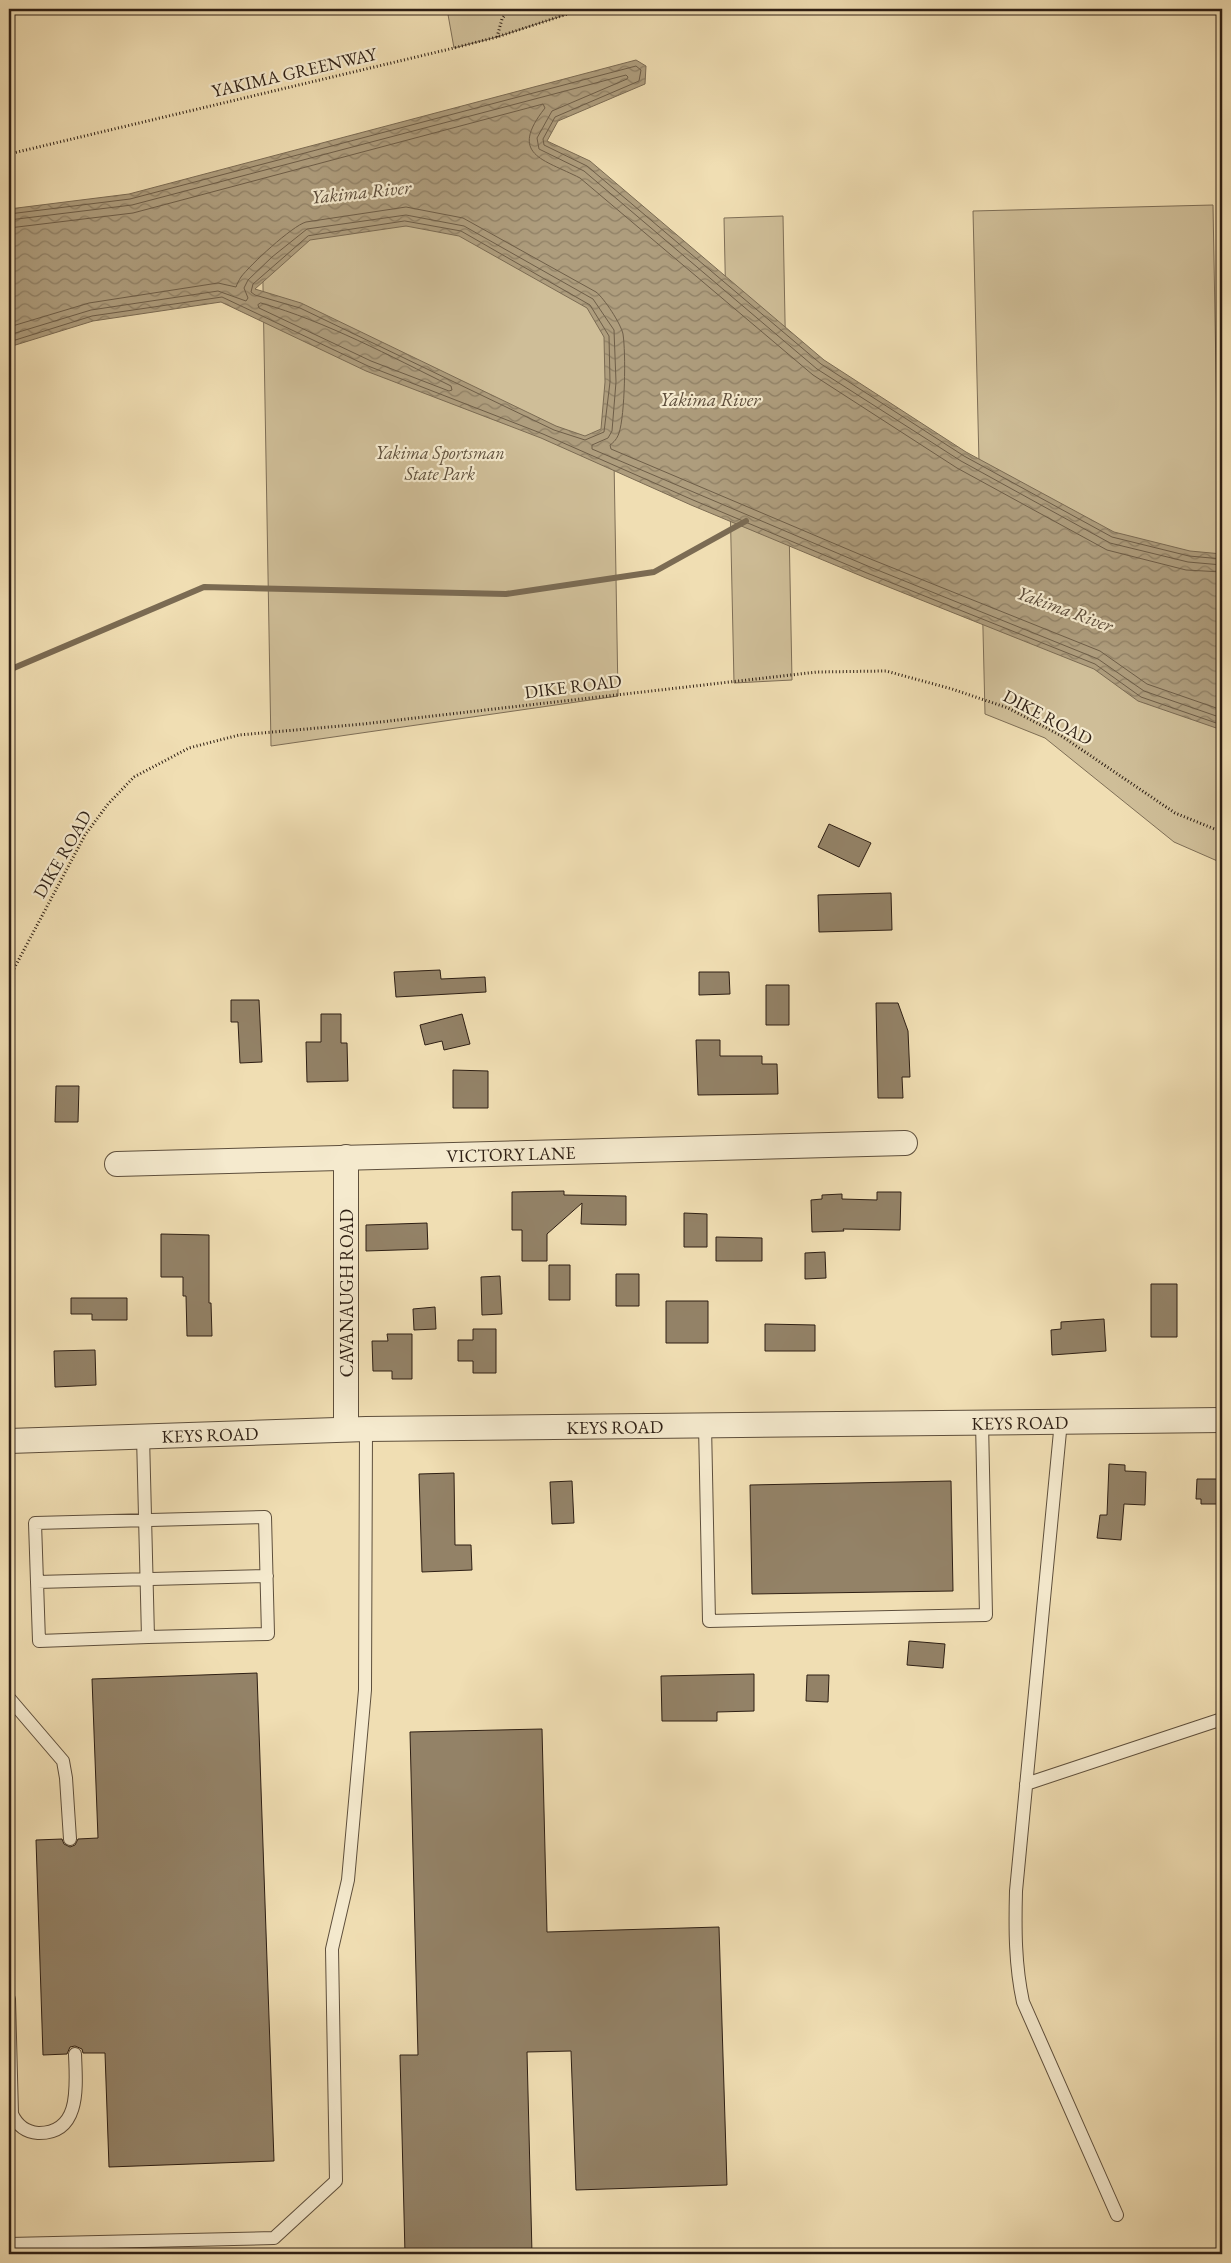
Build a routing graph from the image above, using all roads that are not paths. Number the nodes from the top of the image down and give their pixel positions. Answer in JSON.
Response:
{"nodes":[{"id":1,"x":905,"y":1142,"type":"dead end"},
{"id":2,"x":346,"y":1157,"type":"junction"},
{"id":3,"x":117,"y":1164,"type":"dead end"},
{"id":4,"x":1222,"y":1420,"type":"edge"},
{"id":5,"x":1061,"y":1421,"type":"junction"},
{"id":6,"x":982,"y":1422,"type":"junction"},
{"id":7,"x":705,"y":1425,"type":"junction"},
{"id":8,"x":356,"y":1429,"type":"junction"},
{"id":9,"x":143,"y":1436,"type":"junction"},
{"id":10,"x":9,"y":1440,"type":"edge"},
{"id":11,"x":145,"y":1520,"type":"junction"},
{"id":12,"x":267,"y":1576,"type":"junction"},
{"id":13,"x":147,"y":1579,"type":"junction"},
{"id":14,"x":37,"y":1582,"type":"junction"},
{"id":15,"x":148,"y":1637,"type":"junction"},
{"id":16,"x":9,"y":1698,"type":"edge"},
{"id":17,"x":1222,"y":1719,"type":"edge"},
{"id":18,"x":1026,"y":1784,"type":"junction"},
{"id":19,"x":70,"y":1839,"type":"dead end"},
{"id":20,"x":9,"y":1999,"type":"edge"},
{"id":21,"x":74,"y":2054,"type":"dead end"},
{"id":22,"x":1117,"y":2215,"type":"dead end"},
{"id":23,"x":9,"y":2244,"type":"edge"}],
"edges":[{"from":1,"to":2,"type":"street","name":"VICTORY LANE"},
{"from":2,"to":3,"type":"street","name":"VICTORY LANE"},
{"from":2,"to":8,"type":"street","name":"CAVANAUGH ROAD"},
{"from":4,"to":5,"type":"street","name":"KEYS ROAD"},
{"from":5,"to":6,"type":"street","name":"KEYS ROAD"},
{"from":5,"to":18,"type":"lane"},
{"from":6,"to":7,"type":"street","name":"KEYS ROAD"},
{"from":6,"to":7,"type":"lane"},
{"from":7,"to":8,"type":"street","name":"KEYS ROAD"},
{"from":8,"to":9,"type":"street","name":"KEYS ROAD"},
{"from":8,"to":23,"type":"lane"},
{"from":9,"to":10,"type":"street","name":"KEYS ROAD"},
{"from":9,"to":11,"type":"lane"},
{"from":11,"to":12,"type":"lane"},
{"from":11,"to":13,"type":"lane"},
{"from":11,"to":14,"type":"lane"},
{"from":12,"to":13,"type":"lane"},
{"from":12,"to":15,"type":"lane"},
{"from":13,"to":14,"type":"lane"},
{"from":13,"to":15,"type":"lane"},
{"from":14,"to":15,"type":"lane"},
{"from":16,"to":19,"type":"lane"},
{"from":17,"to":18,"type":"lane"},
{"from":18,"to":22,"type":"lane"},
{"from":20,"to":21,"type":"lane"}]}
